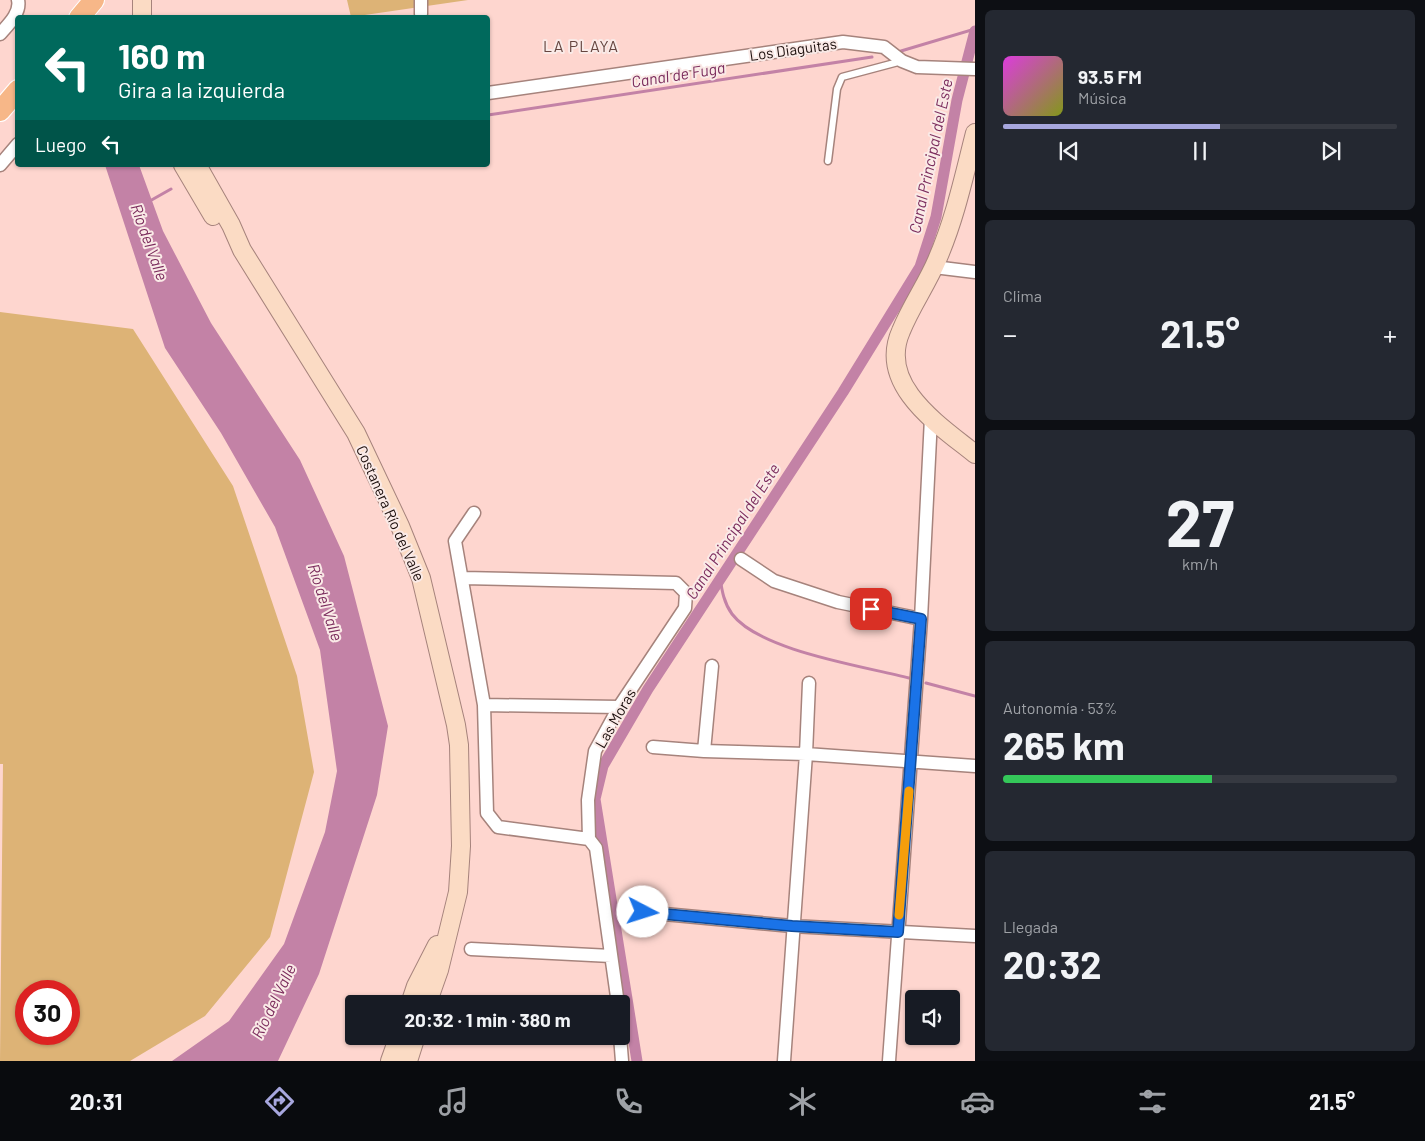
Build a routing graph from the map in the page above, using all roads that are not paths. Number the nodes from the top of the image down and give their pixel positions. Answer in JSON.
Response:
{"nodes":[{"id":1,"x":18,"y":0,"type":"edge"},
{"id":2,"x":94,"y":0,"type":"edge"},
{"id":3,"x":142,"y":0,"type":"edge"},
{"id":4,"x":422,"y":0,"type":"edge"},
{"id":5,"x":421,"y":14,"type":"dead end"},
{"id":6,"x":16,"y":15,"type":"edge"},
{"id":7,"x":82,"y":15,"type":"edge"},
{"id":8,"x":142,"y":15,"type":"edge"},
{"id":9,"x":15,"y":16,"type":"edge"},
{"id":10,"x":0,"y":34,"type":"edge"},
{"id":11,"x":902,"y":61,"type":"junction"},
{"id":12,"x":974,"y":69,"type":"edge"},
{"id":13,"x":490,"y":93,"type":"edge"},
{"id":14,"x":15,"y":94,"type":"edge"},
{"id":15,"x":0,"y":111,"type":"edge"},
{"id":16,"x":975,"y":133,"type":"edge"},
{"id":17,"x":15,"y":148,"type":"edge"},
{"id":18,"x":828,"y":161,"type":"dead end"},
{"id":19,"x":0,"y":165,"type":"edge"},
{"id":20,"x":184,"y":167,"type":"edge"},
{"id":21,"x":198,"y":167,"type":"edge"},
{"id":22,"x":242,"y":250,"type":"junction"},
{"id":23,"x":934,"y":267,"type":"junction"},
{"id":24,"x":975,"y":272,"type":"edge"},
{"id":25,"x":931,"y":418,"type":"junction"},
{"id":26,"x":966,"y":439,"type":"edge"},
{"id":27,"x":975,"y":454,"type":"edge"},
{"id":28,"x":474,"y":513,"type":"dead end"},
{"id":29,"x":741,"y":559,"type":"dead end"},
{"id":30,"x":463,"y":578,"type":"junction"},
{"id":31,"x":921,"y":619,"type":"junction"},
{"id":32,"x":712,"y":666,"type":"dead end"},
{"id":33,"x":809,"y":683,"type":"dead end"},
{"id":34,"x":484,"y":705,"type":"junction"},
{"id":35,"x":619,"y":707,"type":"junction"},
{"id":36,"x":653,"y":747,"type":"dead end"},
{"id":37,"x":704,"y":751,"type":"junction"},
{"id":38,"x":806,"y":754,"type":"junction"},
{"id":39,"x":912,"y":762,"type":"junction"},
{"id":40,"x":975,"y":766,"type":"edge"},
{"id":41,"x":589,"y":838,"type":"junction"},
{"id":42,"x":643,"y":912,"type":"dead end"},
{"id":43,"x":449,"y":923,"type":"junction"},
{"id":44,"x":792,"y":926,"type":"junction"},
{"id":45,"x":898,"y":932,"type":"junction"},
{"id":46,"x":975,"y":936,"type":"edge"},
{"id":47,"x":471,"y":949,"type":"dead end"},
{"id":48,"x":611,"y":956,"type":"junction"},
{"id":49,"x":413,"y":995,"type":"edge"},
{"id":50,"x":430,"y":995,"type":"edge"},
{"id":51,"x":617,"y":995,"type":"edge"},
{"id":52,"x":399,"y":1045,"type":"edge"},
{"id":53,"x":410,"y":1045,"type":"edge"},
{"id":54,"x":621,"y":1045,"type":"edge"},
{"id":55,"x":399,"y":1060,"type":"edge"},
{"id":56,"x":622,"y":1061,"type":"edge"},
{"id":57,"x":784,"y":1061,"type":"edge"},
{"id":58,"x":889,"y":1061,"type":"edge"}],
"edges":[{"from":1,"to":6,"type":"street"},
{"from":2,"to":7,"type":"main road"},
{"from":3,"to":8,"type":"main road"},
{"from":4,"to":5,"type":"street"},
{"from":9,"to":10,"type":"street"},
{"from":11,"to":12,"type":"street","name":"Los Diaguitas"},
{"from":11,"to":13,"type":"street","name":"Los Diaguitas"},
{"from":11,"to":18,"type":"lane"},
{"from":14,"to":15,"type":"main road"},
{"from":16,"to":23,"type":"main road"},
{"from":17,"to":19,"type":"street"},
{"from":20,"to":22,"type":"main road","name":"Costanera Río del Valle"},
{"from":21,"to":22,"type":"main road","name":"Costanera Río del Valle"},
{"from":22,"to":43,"type":"main road","name":"Costanera Río del Valle"},
{"from":23,"to":24,"type":"street"},
{"from":23,"to":25,"type":"main road"},
{"from":25,"to":26,"type":"main road"},
{"from":25,"to":31,"type":"street"},
{"from":26,"to":27,"type":"main road"},
{"from":28,"to":30,"type":"street"},
{"from":29,"to":31,"type":"street"},
{"from":30,"to":34,"type":"street"},
{"from":30,"to":35,"type":"street","name":"Las Moras"},
{"from":31,"to":39,"type":"street"},
{"from":32,"to":37,"type":"street"},
{"from":33,"to":38,"type":"street"},
{"from":34,"to":35,"type":"street"},
{"from":34,"to":41,"type":"street"},
{"from":35,"to":41,"type":"street","name":"Las Moras"},
{"from":36,"to":37,"type":"street"},
{"from":37,"to":38,"type":"street"},
{"from":38,"to":39,"type":"street"},
{"from":38,"to":44,"type":"street"},
{"from":39,"to":40,"type":"street"},
{"from":39,"to":45,"type":"street"},
{"from":41,"to":48,"type":"street","name":"Las Moras"},
{"from":42,"to":44,"type":"street"},
{"from":43,"to":49,"type":"main road","name":"Costanera Río del Valle"},
{"from":43,"to":50,"type":"main road","name":"Costanera Río del Valle"},
{"from":44,"to":45,"type":"street"},
{"from":44,"to":57,"type":"street"},
{"from":45,"to":46,"type":"street"},
{"from":45,"to":58,"type":"street"},
{"from":47,"to":48,"type":"street"},
{"from":48,"to":51,"type":"street","name":"Las Moras"},
{"from":52,"to":55,"type":"main road"},
{"from":53,"to":55,"type":"main road"},
{"from":54,"to":56,"type":"street"}]}
